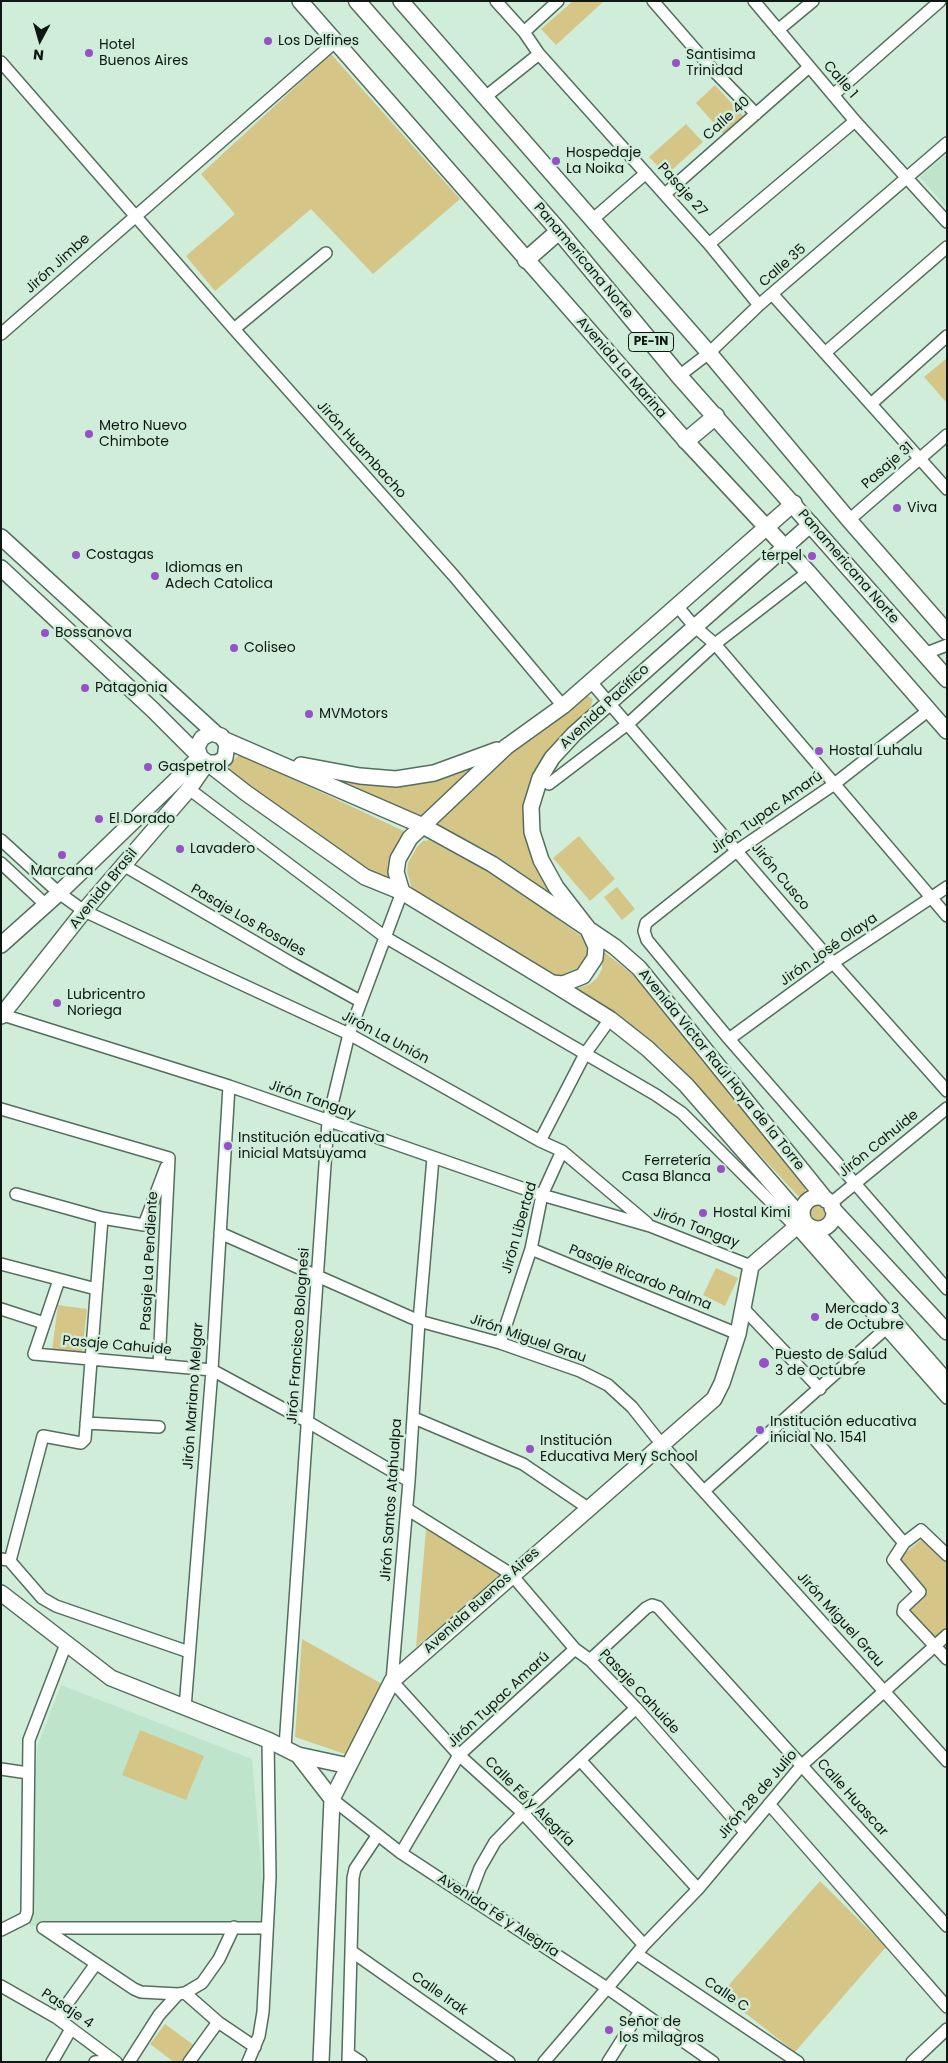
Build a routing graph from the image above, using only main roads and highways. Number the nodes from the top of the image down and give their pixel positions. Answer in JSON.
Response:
{"nodes":[{"id":1,"x":300,"y":1,"type":"edge"},
{"id":2,"x":357,"y":1,"type":"edge"},
{"id":3,"x":401,"y":1,"type":"edge"},
{"id":4,"x":559,"y":231,"type":"junction"},
{"id":5,"x":526,"y":260,"type":"junction"},
{"id":6,"x":716,"y":416,"type":"junction"},
{"id":7,"x":686,"y":441,"type":"junction"},
{"id":8,"x":794,"y":504,"type":"junction"},
{"id":9,"x":811,"y":524,"type":"junction"},
{"id":10,"x":765,"y":528,"type":"junction"},
{"id":11,"x":1,"y":536,"type":"edge"},
{"id":12,"x":784,"y":548,"type":"junction"},
{"id":13,"x":1,"y":568,"type":"edge"},
{"id":14,"x":947,"y":632,"type":"edge"},
{"id":15,"x":947,"y":679,"type":"edge"},
{"id":16,"x":947,"y":730,"type":"edge"},
{"id":17,"x":221,"y":737,"type":"junction"},
{"id":18,"x":506,"y":747,"type":"junction"},
{"id":19,"x":203,"y":760,"type":"junction"},
{"id":20,"x":275,"y":760,"type":"junction"},
{"id":21,"x":423,"y":826,"type":"junction"},
{"id":22,"x":402,"y":892,"type":"junction"},
{"id":23,"x":587,"y":927,"type":"junction"},
{"id":24,"x":1,"y":945,"type":"edge"},
{"id":25,"x":552,"y":983,"type":"junction"},
{"id":26,"x":2,"y":1015,"type":"edge"},
{"id":27,"x":830,"y":1204,"type":"junction"},
{"id":28,"x":804,"y":1224,"type":"junction"},
{"id":29,"x":947,"y":1332,"type":"edge"},
{"id":30,"x":947,"y":1382,"type":"edge"},
{"id":31,"x":1,"y":1593,"type":"edge"},
{"id":32,"x":292,"y":1751,"type":"junction"},
{"id":33,"x":349,"y":1766,"type":"junction"},
{"id":34,"x":332,"y":1799,"type":"junction"},
{"id":35,"x":321,"y":2062,"type":"edge"}],
"edges":[{"from":1,"to":5,"type":"main road","name":"Avenida La Marina"},
{"from":2,"to":4,"type":"highway","name":"Panamericana Norte","number":"PE-1N"},
{"from":3,"to":14,"type":"main road"},
{"from":4,"to":5,"type":"highway"},
{"from":4,"to":6,"type":"highway","name":"Panamericana Norte","number":"PE-1N"},
{"from":5,"to":7,"type":"main road","name":"Avenida La Marina"},
{"from":6,"to":7,"type":"highway"},
{"from":6,"to":8,"type":"highway","name":"Panamericana Norte","number":"PE-1N"},
{"from":7,"to":10,"type":"main road","name":"Avenida La Marina"},
{"from":8,"to":9,"type":"highway","name":"Panamericana Norte","number":"PE-1N"},
{"from":8,"to":10,"type":"main road","name":"Avenida Pacífico"},
{"from":9,"to":12,"type":"main road","name":"Avenida Pacífico"},
{"from":9,"to":15,"type":"highway","name":"Panamericana Norte","number":"PE-1N"},
{"from":10,"to":12,"type":"main road","name":"Avenida La Marina"},
{"from":10,"to":18,"type":"main road","name":"Avenida Pacífico"},
{"from":11,"to":17,"type":"main road"},
{"from":12,"to":16,"type":"main road","name":"Avenida La Marina"},
{"from":12,"to":23,"type":"main road","name":"Avenida Pacífico"},
{"from":13,"to":19,"type":"main road"},
{"from":17,"to":19,"type":"main road"},
{"from":17,"to":19,"type":"main road"},
{"from":17,"to":20,"type":"main road"},
{"from":18,"to":20,"type":"main road"},
{"from":18,"to":21,"type":"main road","name":"Avenida Pacífico"},
{"from":19,"to":22,"type":"main road"},
{"from":19,"to":24,"type":"main road"},
{"from":19,"to":26,"type":"main road","name":"Avenida Brasil"},
{"from":20,"to":21,"type":"main road"},
{"from":21,"to":22,"type":"main road","name":"Avenida Pacífico"},
{"from":21,"to":23,"type":"main road"},
{"from":22,"to":25,"type":"main road"},
{"from":23,"to":25,"type":"main road"},
{"from":23,"to":27,"type":"main road","name":"Avenida Victor Raúl Haya de la Torre"},
{"from":25,"to":28,"type":"main road"},
{"from":27,"to":28,"type":"main road"},
{"from":27,"to":28,"type":"main road"},
{"from":27,"to":29,"type":"main road","name":"Avenida Victor Raúl Haya de la Torre"},
{"from":28,"to":30,"type":"main road"},
{"from":28,"to":33,"type":"main road","name":"Avenida Buenos Aires"},
{"from":31,"to":32,"type":"main road"},
{"from":32,"to":33,"type":"main road"},
{"from":32,"to":34,"type":"main road","name":"Avenida Fé y Alegría"},
{"from":33,"to":34,"type":"main road","name":"Avenida Buenos Aires"},
{"from":34,"to":35,"type":"main road","name":"Avenida Buenos Aires"}]}
